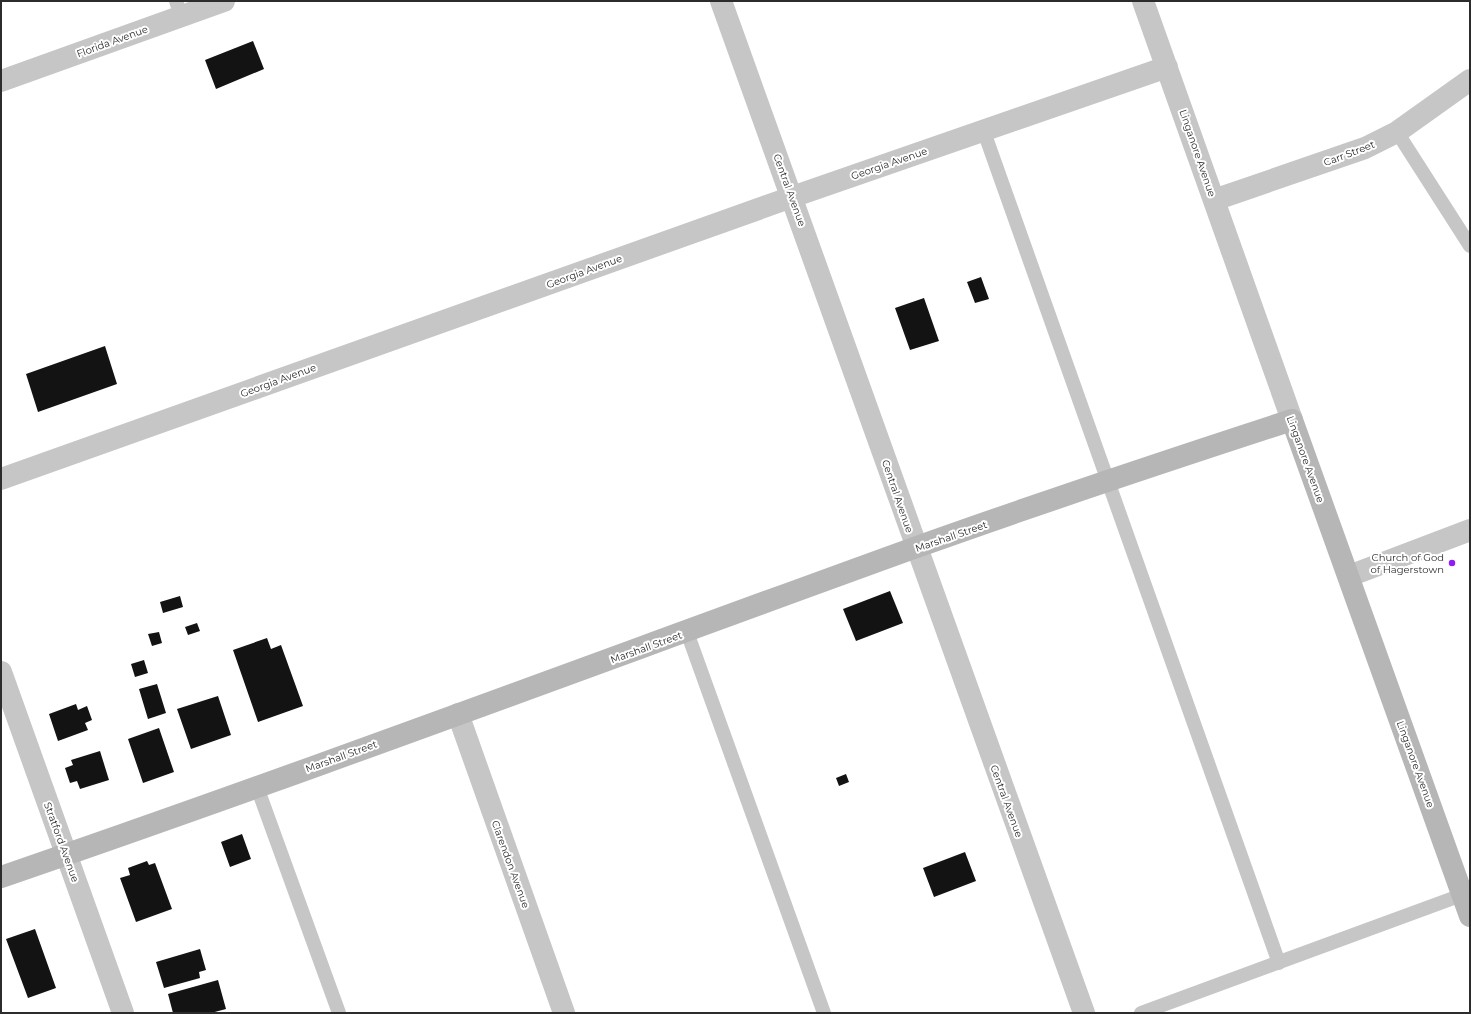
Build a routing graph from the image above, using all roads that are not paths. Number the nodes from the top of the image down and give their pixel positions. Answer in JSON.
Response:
{"nodes":[{"id":1,"x":222,"y":1,"type":"edge"},
{"id":2,"x":721,"y":1,"type":"edge"},
{"id":3,"x":1143,"y":1,"type":"edge"},
{"id":4,"x":178,"y":9,"type":"edge"},
{"id":5,"x":1167,"y":67,"type":"junction"},
{"id":6,"x":1470,"y":80,"type":"edge"},
{"id":7,"x":1,"y":81,"type":"edge"},
{"id":8,"x":984,"y":129,"type":"junction"},
{"id":9,"x":1396,"y":132,"type":"junction"},
{"id":10,"x":792,"y":197,"type":"junction"},
{"id":11,"x":1214,"y":200,"type":"junction"},
{"id":12,"x":1470,"y":246,"type":"edge"},
{"id":13,"x":1292,"y":420,"type":"junction"},
{"id":14,"x":1,"y":479,"type":"edge"},
{"id":15,"x":1107,"y":481,"type":"junction"},
{"id":16,"x":1470,"y":530,"type":"edge"},
{"id":17,"x":916,"y":548,"type":"junction"},
{"id":18,"x":1349,"y":576,"type":"junction"},
{"id":19,"x":687,"y":632,"type":"junction"},
{"id":20,"x":1,"y":672,"type":"edge"},
{"id":21,"x":458,"y":714,"type":"junction"},
{"id":22,"x":257,"y":786,"type":"junction"},
{"id":23,"x":66,"y":854,"type":"junction"},
{"id":24,"x":1,"y":877,"type":"edge"},
{"id":25,"x":1466,"y":894,"type":"edge"},
{"id":26,"x":1470,"y":916,"type":"edge"},
{"id":27,"x":1279,"y":963,"type":"junction"},
{"id":28,"x":122,"y":1013,"type":"edge"},
{"id":29,"x":339,"y":1013,"type":"edge"},
{"id":30,"x":564,"y":1013,"type":"edge"},
{"id":31,"x":824,"y":1013,"type":"edge"},
{"id":32,"x":1084,"y":1013,"type":"edge"},
{"id":33,"x":1141,"y":1013,"type":"edge"}],
"edges":[{"from":1,"to":4,"type":"street","name":"Florida Avenue"},
{"from":2,"to":10,"type":"street","name":"Central Avenue"},
{"from":3,"to":5,"type":"street","name":"Linganore Avenue"},
{"from":4,"to":7,"type":"street","name":"Florida Avenue"},
{"from":5,"to":8,"type":"street","name":"Georgia Avenue"},
{"from":5,"to":11,"type":"street","name":"Linganore Avenue"},
{"from":6,"to":9,"type":"street","name":"Carr Street"},
{"from":8,"to":10,"type":"street","name":"Georgia Avenue"},
{"from":8,"to":15,"type":"lane"},
{"from":9,"to":11,"type":"street","name":"Carr Street"},
{"from":9,"to":12,"type":"lane"},
{"from":10,"to":14,"type":"street","name":"Georgia Avenue"},
{"from":10,"to":17,"type":"street","name":"Central Avenue"},
{"from":11,"to":13,"type":"street","name":"Linganore Avenue"},
{"from":13,"to":15,"type":"street","name":"Marshall Street"},
{"from":13,"to":18,"type":"street","name":"Linganore Avenue"},
{"from":15,"to":17,"type":"street","name":"Marshall Street"},
{"from":15,"to":27,"type":"lane"},
{"from":16,"to":18,"type":"street"},
{"from":17,"to":19,"type":"street","name":"Marshall Street"},
{"from":17,"to":32,"type":"street","name":"Central Avenue"},
{"from":18,"to":25,"type":"street","name":"Linganore Avenue"},
{"from":19,"to":21,"type":"street","name":"Marshall Street"},
{"from":19,"to":31,"type":"lane"},
{"from":20,"to":23,"type":"street","name":"Stratford Avenue"},
{"from":21,"to":22,"type":"street","name":"Marshall Street"},
{"from":21,"to":30,"type":"street","name":"Clarendon Avenue"},
{"from":22,"to":23,"type":"street","name":"Marshall Street"},
{"from":22,"to":29,"type":"lane"},
{"from":23,"to":24,"type":"street","name":"Marshall Street"},
{"from":23,"to":28,"type":"street","name":"Stratford Avenue"},
{"from":25,"to":26,"type":"street","name":"Linganore Avenue"},
{"from":25,"to":27,"type":"lane"},
{"from":27,"to":33,"type":"lane"}]}
